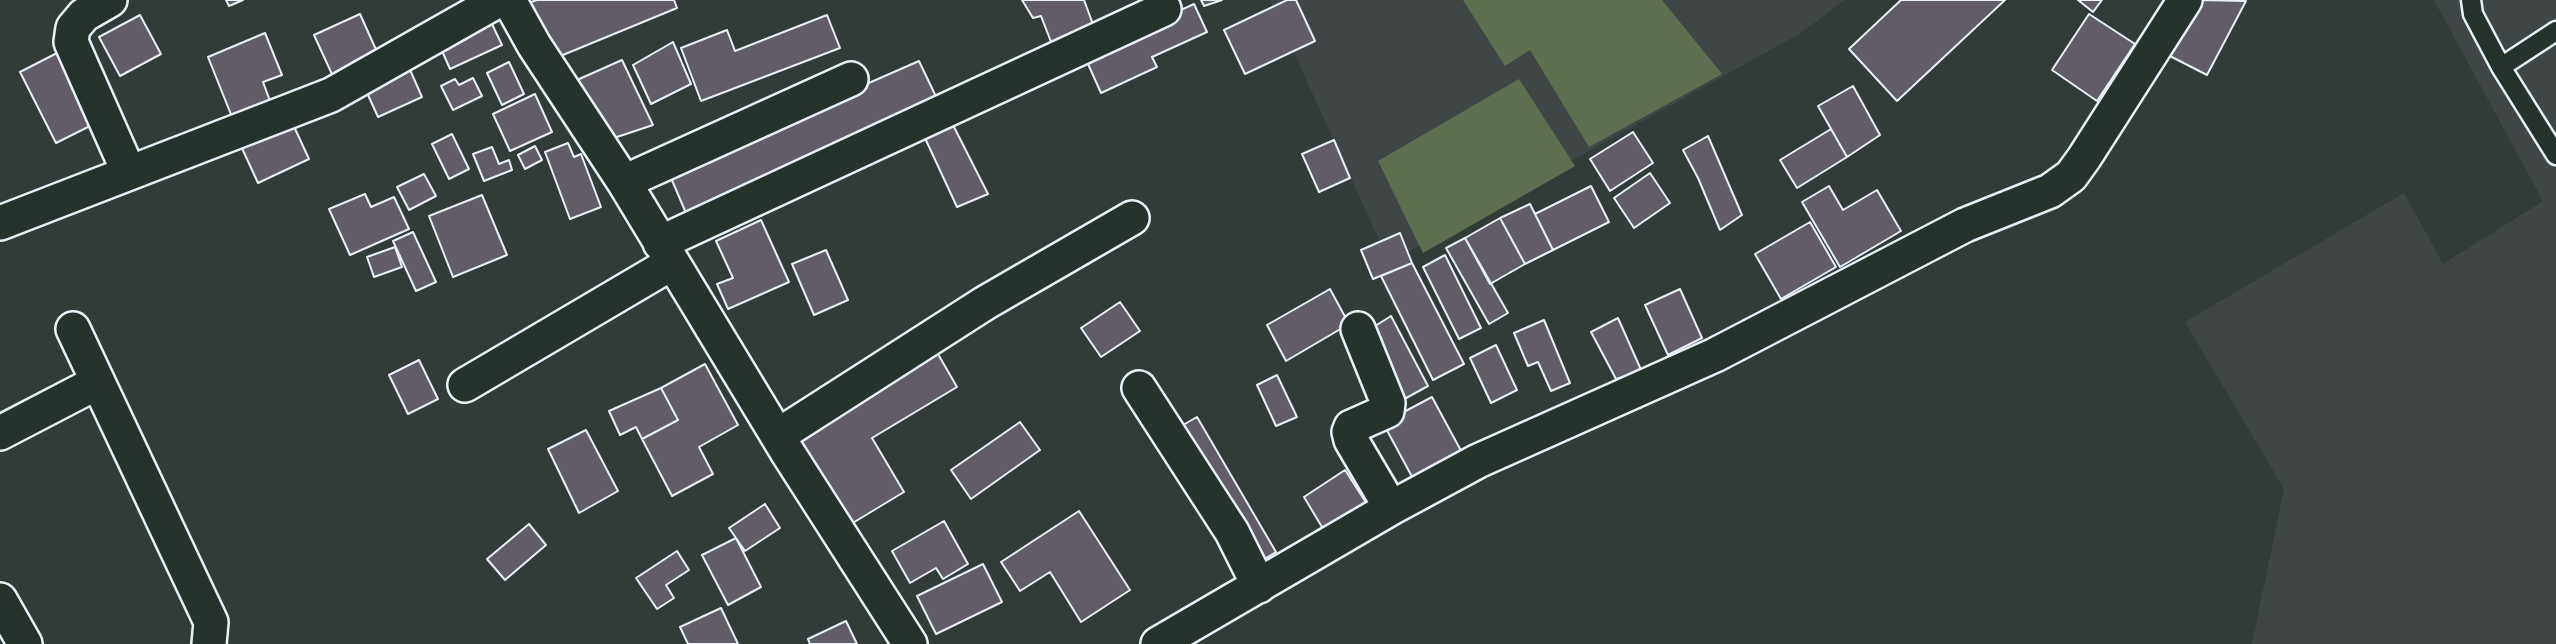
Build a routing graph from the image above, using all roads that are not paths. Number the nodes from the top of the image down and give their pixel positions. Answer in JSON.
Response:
{"nodes":[{"id":1,"x":110,"y":0,"type":"edge"},
{"id":2,"x":499,"y":0,"type":"edge"},
{"id":3,"x":509,"y":0,"type":"edge"},
{"id":4,"x":2185,"y":0,"type":"edge"},
{"id":5,"x":2471,"y":0,"type":"edge"},
{"id":6,"x":1164,"y":9,"type":"dead end"},
{"id":7,"x":2556,"y":30,"type":"edge"},
{"id":8,"x":2501,"y":67,"type":"junction"},
{"id":9,"x":851,"y":79,"type":"dead end"},
{"id":10,"x":2556,"y":155,"type":"edge"},
{"id":11,"x":129,"y":173,"type":"junction"},
{"id":12,"x":624,"y":182,"type":"junction"},
{"id":13,"x":1132,"y":218,"type":"dead end"},
{"id":14,"x":0,"y":223,"type":"edge"},
{"id":15,"x":666,"y":253,"type":"junction"},
{"id":16,"x":73,"y":329,"type":"dead end"},
{"id":17,"x":1358,"y":329,"type":"dead end"},
{"id":18,"x":98,"y":382,"type":"junction"},
{"id":19,"x":465,"y":385,"type":"dead end"},
{"id":20,"x":1139,"y":388,"type":"dead end"},
{"id":21,"x":0,"y":433,"type":"edge"},
{"id":22,"x":779,"y":436,"type":"junction"},
{"id":23,"x":1391,"y":508,"type":"junction"},
{"id":24,"x":1259,"y":586,"type":"junction"},
{"id":25,"x":0,"y":600,"type":"edge"},
{"id":26,"x":25,"y":644,"type":"edge"},
{"id":27,"x":209,"y":644,"type":"edge"},
{"id":28,"x":910,"y":644,"type":"edge"},
{"id":29,"x":1158,"y":644,"type":"edge"}],
"edges":[{"from":1,"to":11,"type":"street"},
{"from":2,"to":11,"type":"street"},
{"from":3,"to":12,"type":"street"},
{"from":4,"to":23,"type":"street"},
{"from":5,"to":8,"type":"lane"},
{"from":6,"to":15,"type":"street"},
{"from":7,"to":8,"type":"lane"},
{"from":8,"to":10,"type":"lane"},
{"from":9,"to":12,"type":"street"},
{"from":11,"to":14,"type":"street"},
{"from":12,"to":15,"type":"street"},
{"from":13,"to":22,"type":"street"},
{"from":15,"to":19,"type":"street"},
{"from":15,"to":22,"type":"street"},
{"from":16,"to":18,"type":"street"},
{"from":17,"to":23,"type":"street"},
{"from":18,"to":21,"type":"street"},
{"from":18,"to":27,"type":"street"},
{"from":20,"to":24,"type":"street"},
{"from":22,"to":28,"type":"street"},
{"from":23,"to":24,"type":"street"},
{"from":24,"to":29,"type":"street"},
{"from":25,"to":26,"type":"street"}]}
